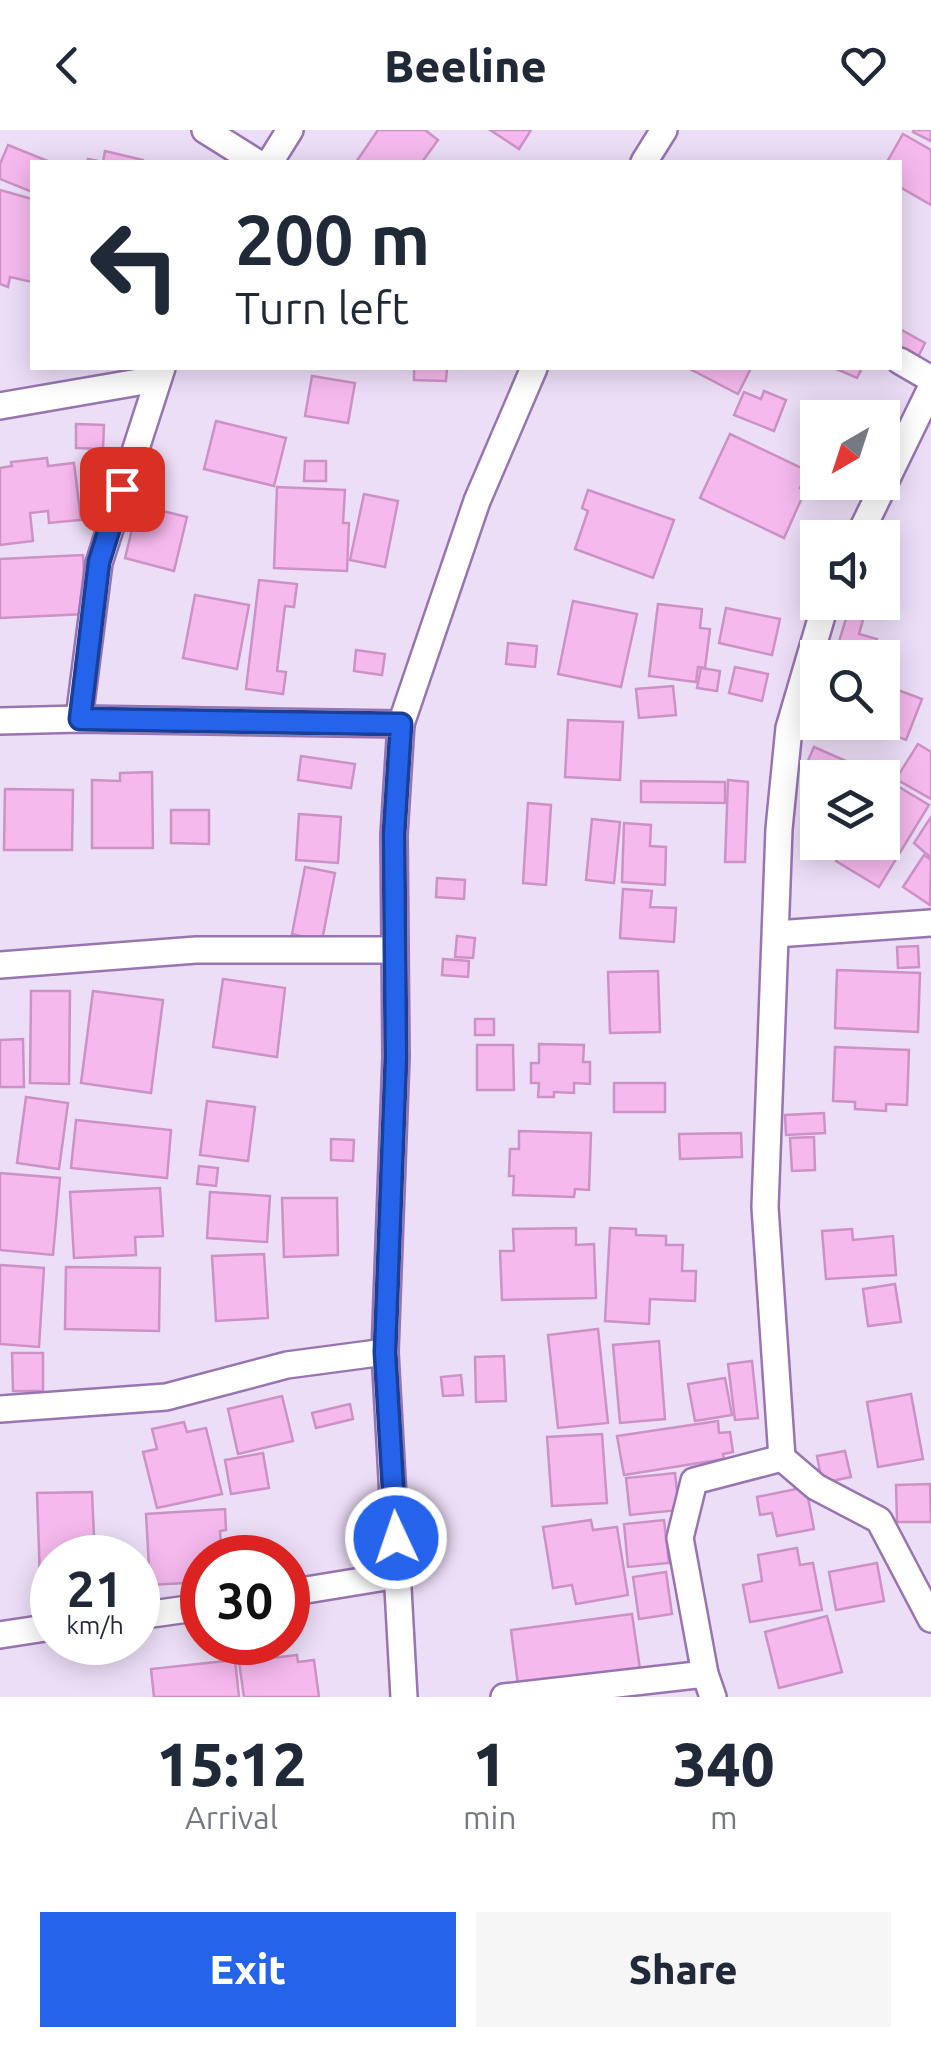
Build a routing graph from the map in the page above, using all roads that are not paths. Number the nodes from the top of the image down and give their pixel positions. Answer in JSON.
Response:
{"nodes":[{"id":1,"x":206,"y":130,"type":"edge"},
{"id":2,"x":290,"y":130,"type":"edge"},
{"id":3,"x":664,"y":130,"type":"edge"},
{"id":4,"x":253,"y":160,"type":"edge"},
{"id":5,"x":271,"y":160,"type":"edge"},
{"id":6,"x":645,"y":160,"type":"edge"},
{"id":7,"x":902,"y":363,"type":"edge"},
{"id":8,"x":533,"y":370,"type":"edge"},
{"id":9,"x":159,"y":373,"type":"edge"},
{"id":10,"x":931,"y":379,"type":"edge"},
{"id":11,"x":931,"y":388,"type":"edge"},
{"id":12,"x":0,"y":406,"type":"edge"},
{"id":13,"x":867,"y":520,"type":"edge"},
{"id":14,"x":821,"y":620,"type":"edge"},
{"id":15,"x":80,"y":719,"type":"junction"},
{"id":16,"x":0,"y":721,"type":"edge"},
{"id":17,"x":401,"y":724,"type":"junction"},
{"id":18,"x":931,"y":923,"type":"edge"},
{"id":19,"x":776,"y":934,"type":"junction"},
{"id":20,"x":393,"y":950,"type":"junction"},
{"id":21,"x":0,"y":966,"type":"edge"},
{"id":22,"x":385,"y":1352,"type":"junction"},
{"id":23,"x":0,"y":1409,"type":"edge"},
{"id":24,"x":782,"y":1458,"type":"junction"},
{"id":25,"x":398,"y":1576,"type":"junction"},
{"id":26,"x":310,"y":1590,"type":"edge"},
{"id":27,"x":929,"y":1612,"type":"edge"},
{"id":28,"x":30,"y":1630,"type":"edge"},
{"id":29,"x":0,"y":1635,"type":"edge"},
{"id":30,"x":709,"y":1686,"type":"edge"},
{"id":31,"x":404,"y":1697,"type":"edge"},
{"id":32,"x":504,"y":1697,"type":"edge"}],
"edges":[{"from":1,"to":4,"type":"street"},
{"from":2,"to":5,"type":"street"},
{"from":3,"to":6,"type":"street"},
{"from":7,"to":10,"type":"street"},
{"from":8,"to":17,"type":"street"},
{"from":9,"to":12,"type":"street"},
{"from":9,"to":15,"type":"street"},
{"from":11,"to":13,"type":"street"},
{"from":14,"to":19,"type":"street"},
{"from":15,"to":16,"type":"street"},
{"from":15,"to":17,"type":"street"},
{"from":17,"to":20,"type":"street"},
{"from":18,"to":19,"type":"street"},
{"from":19,"to":24,"type":"street"},
{"from":20,"to":21,"type":"street"},
{"from":20,"to":22,"type":"street"},
{"from":22,"to":23,"type":"street"},
{"from":22,"to":25,"type":"street"},
{"from":24,"to":27,"type":"street"},
{"from":24,"to":30,"type":"street"},
{"from":25,"to":26,"type":"street"},
{"from":25,"to":31,"type":"street"},
{"from":28,"to":29,"type":"street"},
{"from":30,"to":32,"type":"street"}]}
